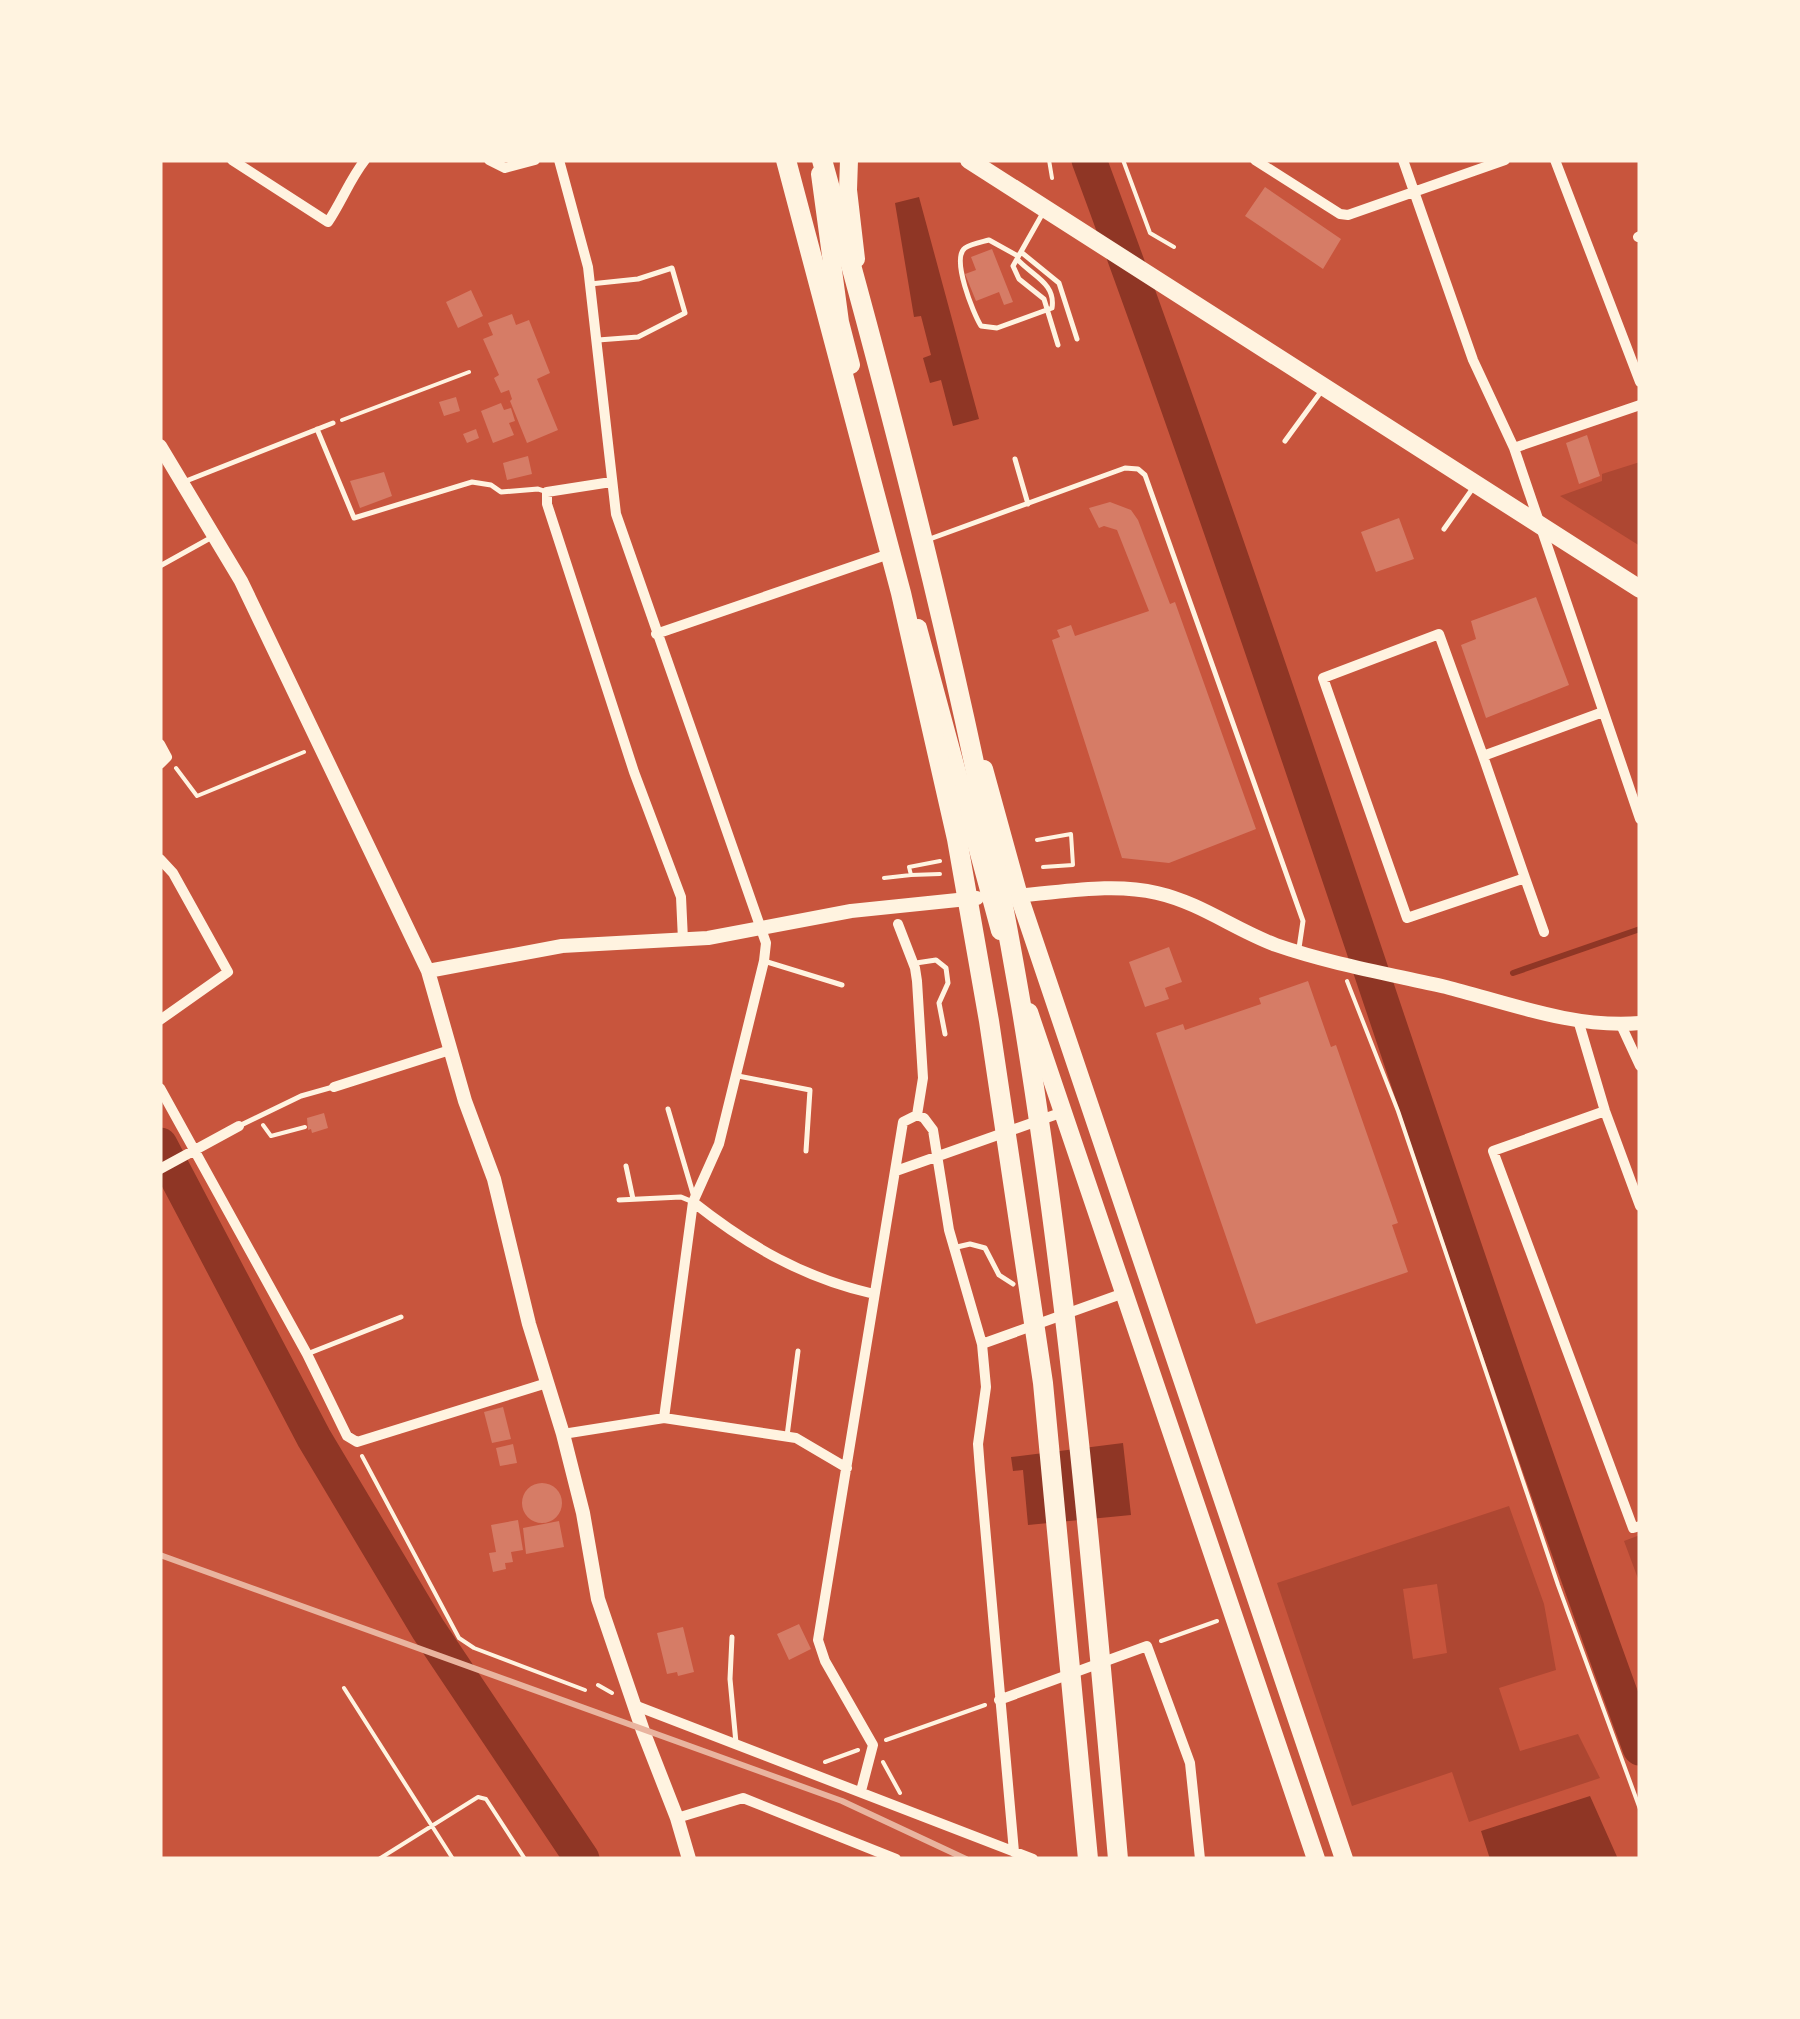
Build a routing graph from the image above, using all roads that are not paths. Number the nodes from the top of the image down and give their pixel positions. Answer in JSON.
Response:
{"nodes":[{"id":1,"x":232,"y":160,"type":"edge"},
{"id":2,"x":365,"y":160,"type":"edge"},
{"id":3,"x":488,"y":160,"type":"edge"},
{"id":4,"x":536,"y":160,"type":"edge"},
{"id":5,"x":559,"y":160,"type":"edge"},
{"id":6,"x":786,"y":160,"type":"edge"},
{"id":7,"x":821,"y":160,"type":"edge"},
{"id":8,"x":848,"y":160,"type":"edge"},
{"id":9,"x":969,"y":160,"type":"edge"},
{"id":10,"x":1255,"y":160,"type":"edge"},
{"id":11,"x":1403,"y":160,"type":"edge"},
{"id":12,"x":1505,"y":160,"type":"edge"},
{"id":13,"x":1555,"y":160,"type":"edge"},
{"id":14,"x":1414,"y":193,"type":"junction"},
{"id":15,"x":1046,"y":209,"type":"junction"},
{"id":16,"x":1019,"y":256,"type":"junction"},
{"id":17,"x":590,"y":284,"type":"junction"},
{"id":18,"x":1047,"y":311,"type":"junction"},
{"id":19,"x":1078,"y":339,"type":"dead end"},
{"id":20,"x":595,"y":340,"type":"junction"},
{"id":21,"x":1058,"y":345,"type":"dead end"},
{"id":22,"x":1640,"y":382,"type":"edge"},
{"id":23,"x":1324,"y":387,"type":"junction"},
{"id":24,"x":1640,"y":405,"type":"edge"},
{"id":25,"x":333,"y":423,"type":"road end"},
{"id":26,"x":317,"y":429,"type":"junction"},
{"id":27,"x":1286,"y":441,"type":"dead end"},
{"id":28,"x":160,"y":446,"type":"edge"},
{"id":29,"x":1514,"y":448,"type":"junction"},
{"id":30,"x":1015,"y":460,"type":"dead end"},
{"id":31,"x":184,"y":482,"type":"junction"},
{"id":32,"x":611,"y":482,"type":"junction"},
{"id":33,"x":1474,"y":485,"type":"junction"},
{"id":34,"x":547,"y":492,"type":"junction"},
{"id":35,"x":1028,"y":504,"type":"junction"},
{"id":36,"x":1540,"y":525,"type":"junction"},
{"id":37,"x":1444,"y":529,"type":"dead end"},
{"id":38,"x":216,"y":536,"type":"junction"},
{"id":39,"x":922,"y":542,"type":"junction"},
{"id":40,"x":898,"y":550,"type":"junction"},
{"id":41,"x":160,"y":566,"type":"edge"},
{"id":42,"x":1640,"y":589,"type":"edge"},
{"id":43,"x":656,"y":634,"type":"junction"},
{"id":44,"x":1603,"y":712,"type":"junction"},
{"id":45,"x":160,"y":744,"type":"edge"},
{"id":46,"x":1482,"y":756,"type":"junction"},
{"id":47,"x":164,"y":760,"type":"edge"},
{"id":48,"x":1637,"y":798,"type":"edge"},
{"id":49,"x":1640,"y":818,"type":"edge"},
{"id":50,"x":160,"y":859,"type":"edge"},
{"id":51,"x":1525,"y":878,"type":"junction"},
{"id":52,"x":1019,"y":896,"type":"junction"},
{"id":53,"x":990,"y":897,"type":"junction"},
{"id":54,"x":898,"y":924,"type":"dead end"},
{"id":55,"x":763,"y":928,"type":"junction"},
{"id":56,"x":1544,"y":932,"type":"dead end"},
{"id":57,"x":682,"y":940,"type":"junction"},
{"id":58,"x":1298,"y":951,"type":"junction"},
{"id":59,"x":764,"y":961,"type":"junction"},
{"id":60,"x":913,"y":964,"type":"junction"},
{"id":61,"x":428,"y":971,"type":"junction"},
{"id":62,"x":842,"y":985,"type":"dead end"},
{"id":63,"x":160,"y":1020,"type":"edge"},
{"id":64,"x":1578,"y":1020,"type":"junction"},
{"id":65,"x":1640,"y":1023,"type":"edge"},
{"id":66,"x":1621,"y":1025,"type":"junction"},
{"id":67,"x":945,"y":1034,"type":"dead end"},
{"id":68,"x":450,"y":1050,"type":"junction"},
{"id":69,"x":1640,"y":1066,"type":"edge"},
{"id":70,"x":735,"y":1075,"type":"junction"},
{"id":71,"x":334,"y":1087,"type":"joint"},
{"id":72,"x":160,"y":1088,"type":"edge"},
{"id":73,"x":668,"y":1109,"type":"dead end"},
{"id":74,"x":1605,"y":1111,"type":"junction"},
{"id":75,"x":1063,"y":1112,"type":"junction"},
{"id":76,"x":917,"y":1116,"type":"junction"},
{"id":77,"x":240,"y":1126,"type":"joint"},
{"id":78,"x":191,"y":1151,"type":"junction"},
{"id":79,"x":806,"y":1151,"type":"dead end"},
{"id":80,"x":937,"y":1156,"type":"junction"},
{"id":81,"x":626,"y":1166,"type":"dead end"},
{"id":82,"x":160,"y":1169,"type":"edge"},
{"id":83,"x":896,"y":1171,"type":"junction"},
{"id":84,"x":619,"y":1200,"type":"dead end"},
{"id":85,"x":634,"y":1200,"type":"junction"},
{"id":86,"x":694,"y":1201,"type":"junction"},
{"id":87,"x":1640,"y":1206,"type":"edge"},
{"id":88,"x":954,"y":1248,"type":"junction"},
{"id":89,"x":1013,"y":1284,"type":"dead end"},
{"id":90,"x":1124,"y":1293,"type":"junction"},
{"id":91,"x":874,"y":1294,"type":"junction"},
{"id":92,"x":402,"y":1317,"type":"dead end"},
{"id":93,"x":982,"y":1344,"type":"junction"},
{"id":94,"x":798,"y":1351,"type":"dead end"},
{"id":95,"x":307,"y":1354,"type":"junction"},
{"id":96,"x":546,"y":1383,"type":"junction"},
{"id":97,"x":664,"y":1418,"type":"junction"},
{"id":98,"x":563,"y":1434,"type":"junction"},
{"id":99,"x":787,"y":1436,"type":"junction"},
{"id":100,"x":847,"y":1468,"type":"junction"},
{"id":101,"x":1640,"y":1526,"type":"edge"},
{"id":102,"x":732,"y":1637,"type":"dead end"},
{"id":103,"x":999,"y":1700,"type":"junction"},
{"id":104,"x":634,"y":1705,"type":"junction"},
{"id":105,"x":736,"y":1743,"type":"junction"},
{"id":106,"x":861,"y":1791,"type":"junction"},
{"id":107,"x":677,"y":1818,"type":"junction"},
{"id":108,"x":1014,"y":1852,"type":"junction"},
{"id":109,"x":688,"y":1859,"type":"edge"},
{"id":110,"x":896,"y":1859,"type":"edge"},
{"id":111,"x":1033,"y":1859,"type":"edge"},
{"id":112,"x":1088,"y":1859,"type":"edge"},
{"id":113,"x":1118,"y":1859,"type":"edge"},
{"id":114,"x":1200,"y":1859,"type":"edge"},
{"id":115,"x":1316,"y":1859,"type":"edge"},
{"id":116,"x":1344,"y":1859,"type":"edge"}],
"edges":[{"from":1,"to":2,"type":"street"},
{"from":3,"to":4,"type":"street"},
{"from":5,"to":17,"type":"street"},
{"from":6,"to":112,"type":"highway"},
{"from":7,"to":40,"type":"main road"},
{"from":7,"to":113,"type":"highway"},
{"from":8,"to":39,"type":"main road"},
{"from":9,"to":15,"type":"main road"},
{"from":10,"to":14,"type":"street"},
{"from":11,"to":14,"type":"street"},
{"from":12,"to":14,"type":"street"},
{"from":13,"to":22,"type":"street"},
{"from":14,"to":29,"type":"street"},
{"from":15,"to":16,"type":"lane"},
{"from":15,"to":23,"type":"main road"},
{"from":16,"to":18,"type":"lane"},
{"from":16,"to":18,"type":"lane"},
{"from":16,"to":18,"type":"lane"},
{"from":16,"to":19,"type":"lane"},
{"from":17,"to":20,"type":"street"},
{"from":17,"to":20,"type":"lane"},
{"from":18,"to":21,"type":"lane"},
{"from":20,"to":32,"type":"street"},
{"from":23,"to":27,"type":"lane"},
{"from":23,"to":33,"type":"main road"},
{"from":24,"to":29,"type":"street"},
{"from":25,"to":26,"type":"lane"},
{"from":26,"to":31,"type":"lane"},
{"from":26,"to":34,"type":"lane"},
{"from":28,"to":31,"type":"street"},
{"from":29,"to":36,"type":"street"},
{"from":30,"to":35,"type":"lane"},
{"from":31,"to":38,"type":"street"},
{"from":32,"to":34,"type":"street"},
{"from":32,"to":43,"type":"street"},
{"from":33,"to":36,"type":"main road"},
{"from":33,"to":37,"type":"lane"},
{"from":34,"to":57,"type":"street"},
{"from":35,"to":39,"type":"lane"},
{"from":35,"to":58,"type":"lane"},
{"from":36,"to":42,"type":"main road"},
{"from":36,"to":44,"type":"street"},
{"from":38,"to":41,"type":"lane"},
{"from":38,"to":61,"type":"street"},
{"from":39,"to":52,"type":"main road"},
{"from":40,"to":43,"type":"street"},
{"from":40,"to":53,"type":"main road"},
{"from":43,"to":55,"type":"street"},
{"from":44,"to":46,"type":"street"},
{"from":44,"to":48,"type":"street"},
{"from":45,"to":47,"type":"street"},
{"from":46,"to":51,"type":"street"},
{"from":46,"to":51,"type":"street"},
{"from":48,"to":49,"type":"street"},
{"from":50,"to":63,"type":"street"},
{"from":51,"to":56,"type":"street"},
{"from":52,"to":53,"type":"street"},
{"from":52,"to":58,"type":"street"},
{"from":52,"to":116,"type":"main road"},
{"from":53,"to":55,"type":"street"},
{"from":53,"to":75,"type":"main road"},
{"from":54,"to":60,"type":"street"},
{"from":55,"to":57,"type":"street"},
{"from":55,"to":59,"type":"street"},
{"from":57,"to":61,"type":"street"},
{"from":58,"to":64,"type":"street"},
{"from":59,"to":62,"type":"lane"},
{"from":59,"to":70,"type":"street"},
{"from":60,"to":67,"type":"lane"},
{"from":60,"to":76,"type":"street"},
{"from":61,"to":68,"type":"street"},
{"from":64,"to":66,"type":"street"},
{"from":64,"to":74,"type":"street"},
{"from":65,"to":66,"type":"street"},
{"from":66,"to":69,"type":"street"},
{"from":68,"to":71,"type":"street"},
{"from":68,"to":96,"type":"street"},
{"from":70,"to":79,"type":"lane"},
{"from":70,"to":86,"type":"street"},
{"from":71,"to":77,"type":"lane"},
{"from":72,"to":78,"type":"street"},
{"from":73,"to":86,"type":"lane"},
{"from":74,"to":87,"type":"street"},
{"from":74,"to":101,"type":"street"},
{"from":75,"to":80,"type":"street"},
{"from":75,"to":90,"type":"main road"},
{"from":76,"to":80,"type":"street"},
{"from":76,"to":83,"type":"street"},
{"from":77,"to":78,"type":"street"},
{"from":78,"to":82,"type":"street"},
{"from":78,"to":95,"type":"street"},
{"from":80,"to":83,"type":"street"},
{"from":80,"to":88,"type":"street"},
{"from":81,"to":85,"type":"lane"},
{"from":83,"to":91,"type":"street"},
{"from":84,"to":85,"type":"lane"},
{"from":85,"to":86,"type":"lane"},
{"from":86,"to":91,"type":"street"},
{"from":86,"to":97,"type":"street"},
{"from":88,"to":89,"type":"lane"},
{"from":88,"to":93,"type":"street"},
{"from":90,"to":93,"type":"street"},
{"from":90,"to":115,"type":"main road"},
{"from":91,"to":100,"type":"street"},
{"from":92,"to":95,"type":"lane"},
{"from":93,"to":103,"type":"street"},
{"from":94,"to":99,"type":"lane"},
{"from":95,"to":96,"type":"street"},
{"from":96,"to":98,"type":"street"},
{"from":97,"to":98,"type":"street"},
{"from":97,"to":99,"type":"street"},
{"from":98,"to":104,"type":"street"},
{"from":99,"to":100,"type":"street"},
{"from":100,"to":106,"type":"street"},
{"from":102,"to":105,"type":"lane"},
{"from":103,"to":108,"type":"street"},
{"from":103,"to":114,"type":"street"},
{"from":104,"to":105,"type":"street"},
{"from":104,"to":107,"type":"street"},
{"from":105,"to":106,"type":"street"},
{"from":106,"to":108,"type":"street"},
{"from":107,"to":109,"type":"street"},
{"from":107,"to":110,"type":"street"},
{"from":108,"to":111,"type":"street"}]}
